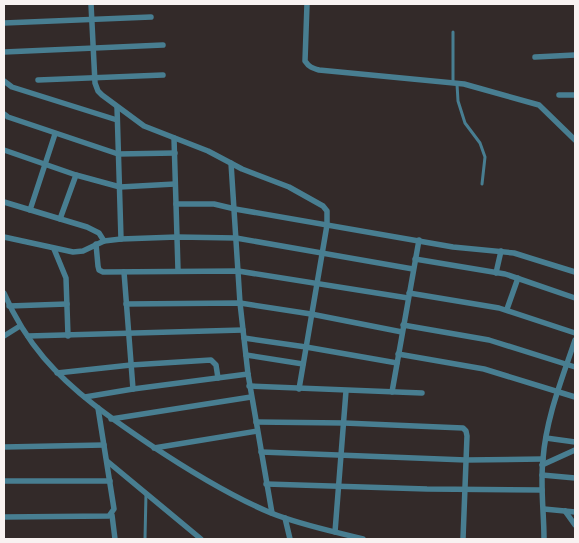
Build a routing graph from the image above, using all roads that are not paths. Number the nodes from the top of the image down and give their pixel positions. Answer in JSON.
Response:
{"nodes":[{"id":1,"x":91,"y":4,"type":"edge"},
{"id":2,"x":307,"y":4,"type":"edge"},
{"id":3,"x":151,"y":17,"type":"dead end"},
{"id":4,"x":92,"y":19,"type":"junction"},
{"id":5,"x":5,"y":23,"type":"edge"},
{"id":6,"x":453,"y":32,"type":"dead end"},
{"id":7,"x":163,"y":45,"type":"dead end"},
{"id":8,"x":93,"y":48,"type":"junction"},
{"id":9,"x":6,"y":52,"type":"edge"},
{"id":10,"x":575,"y":55,"type":"edge"},
{"id":11,"x":535,"y":57,"type":"dead end"},
{"id":12,"x":163,"y":74,"type":"dead end"},
{"id":13,"x":94,"y":77,"type":"junction"},
{"id":14,"x":38,"y":80,"type":"dead end"},
{"id":15,"x":4,"y":82,"type":"edge"},
{"id":16,"x":455,"y":83,"type":"junction"},
{"id":17,"x":559,"y":95,"type":"dead end"},
{"id":18,"x":575,"y":95,"type":"edge"},
{"id":19,"x":116,"y":107,"type":"junction"},
{"id":20,"x":4,"y":114,"type":"edge"},
{"id":21,"x":117,"y":120,"type":"junction"},
{"id":22,"x":55,"y":134,"type":"junction"},
{"id":23,"x":174,"y":138,"type":"junction"},
{"id":24,"x":575,"y":140,"type":"edge"},
{"id":25,"x":4,"y":150,"type":"edge"},
{"id":26,"x":175,"y":153,"type":"junction"},
{"id":27,"x":118,"y":154,"type":"junction"},
{"id":28,"x":231,"y":163,"type":"junction"},
{"id":29,"x":45,"y":164,"type":"junction"},
{"id":30,"x":76,"y":175,"type":"junction"},
{"id":31,"x":175,"y":184,"type":"junction"},
{"id":32,"x":482,"y":184,"type":"dead end"},
{"id":33,"x":120,"y":187,"type":"junction"},
{"id":34,"x":4,"y":202,"type":"edge"},
{"id":35,"x":176,"y":204,"type":"junction"},
{"id":36,"x":235,"y":209,"type":"junction"},
{"id":37,"x":30,"y":210,"type":"junction"},
{"id":38,"x":60,"y":219,"type":"junction"},
{"id":39,"x":327,"y":225,"type":"junction"},
{"id":40,"x":4,"y":237,"type":"edge"},
{"id":41,"x":177,"y":237,"type":"junction"},
{"id":42,"x":236,"y":238,"type":"junction"},
{"id":43,"x":121,"y":239,"type":"junction"},
{"id":44,"x":419,"y":240,"type":"junction"},
{"id":45,"x":104,"y":241,"type":"junction"},
{"id":46,"x":96,"y":244,"type":"junction"},
{"id":47,"x":54,"y":249,"type":"junction"},
{"id":48,"x":501,"y":251,"type":"junction"},
{"id":49,"x":322,"y":252,"type":"junction"},
{"id":50,"x":415,"y":259,"type":"junction"},
{"id":51,"x":413,"y":269,"type":"junction"},
{"id":52,"x":178,"y":270,"type":"junction"},
{"id":53,"x":238,"y":271,"type":"junction"},
{"id":54,"x":124,"y":272,"type":"junction"},
{"id":55,"x":575,"y":272,"type":"edge"},
{"id":56,"x":496,"y":273,"type":"junction"},
{"id":57,"x":518,"y":278,"type":"junction"},
{"id":58,"x":316,"y":283,"type":"junction"},
{"id":59,"x":4,"y":293,"type":"edge"},
{"id":60,"x":408,"y":295,"type":"junction"},
{"id":61,"x":575,"y":298,"type":"edge"},
{"id":62,"x":240,"y":303,"type":"junction"},
{"id":63,"x":68,"y":304,"type":"junction"},
{"id":64,"x":126,"y":304,"type":"junction"},
{"id":65,"x":10,"y":306,"type":"junction"},
{"id":66,"x":507,"y":309,"type":"junction"},
{"id":67,"x":311,"y":314,"type":"junction"},
{"id":68,"x":403,"y":325,"type":"junction"},
{"id":69,"x":20,"y":326,"type":"junction"},
{"id":70,"x":243,"y":330,"type":"junction"},
{"id":71,"x":402,"y":332,"type":"junction"},
{"id":72,"x":575,"y":333,"type":"edge"},
{"id":73,"x":129,"y":334,"type":"junction"},
{"id":74,"x":4,"y":336,"type":"edge"},
{"id":75,"x":28,"y":336,"type":"junction"},
{"id":76,"x":68,"y":336,"type":"junction"},
{"id":77,"x":244,"y":338,"type":"junction"},
{"id":78,"x":575,"y":340,"type":"edge"},
{"id":79,"x":306,"y":347,"type":"junction"},
{"id":80,"x":398,"y":354,"type":"junction"},
{"id":81,"x":246,"y":355,"type":"junction"},
{"id":82,"x":397,"y":363,"type":"junction"},
{"id":83,"x":303,"y":364,"type":"junction"},
{"id":84,"x":567,"y":364,"type":"junction"},
{"id":85,"x":131,"y":365,"type":"junction"},
{"id":86,"x":575,"y":367,"type":"edge"},
{"id":87,"x":58,"y":373,"type":"junction"},
{"id":88,"x":248,"y":374,"type":"junction"},
{"id":89,"x":218,"y":378,"type":"junction"},
{"id":90,"x":249,"y":386,"type":"junction"},
{"id":91,"x":132,"y":389,"type":"junction"},
{"id":92,"x":299,"y":389,"type":"junction"},
{"id":93,"x":346,"y":391,"type":"junction"},
{"id":94,"x":557,"y":391,"type":"junction"},
{"id":95,"x":392,"y":392,"type":"junction"},
{"id":96,"x":422,"y":393,"type":"dead end"},
{"id":97,"x":251,"y":396,"type":"junction"},
{"id":98,"x":85,"y":397,"type":"junction"},
{"id":99,"x":575,"y":397,"type":"edge"},
{"id":100,"x":98,"y":408,"type":"junction"},
{"id":101,"x":111,"y":419,"type":"junction"},
{"id":102,"x":256,"y":422,"type":"junction"},
{"id":103,"x":344,"y":423,"type":"junction"},
{"id":104,"x":257,"y":431,"type":"junction"},
{"id":105,"x":546,"y":438,"type":"junction"},
{"id":106,"x":575,"y":442,"type":"edge"},
{"id":107,"x":104,"y":445,"type":"junction"},
{"id":108,"x":4,"y":447,"type":"edge"},
{"id":109,"x":154,"y":448,"type":"junction"},
{"id":110,"x":575,"y":450,"type":"edge"},
{"id":111,"x":261,"y":452,"type":"junction"},
{"id":112,"x":342,"y":456,"type":"junction"},
{"id":113,"x":466,"y":460,"type":"junction"},
{"id":114,"x":107,"y":461,"type":"junction"},
{"id":115,"x":542,"y":462,"type":"junction"},
{"id":116,"x":542,"y":475,"type":"junction"},
{"id":117,"x":575,"y":478,"type":"edge"},
{"id":118,"x":4,"y":482,"type":"edge"},
{"id":119,"x":110,"y":482,"type":"junction"},
{"id":120,"x":266,"y":484,"type":"junction"},
{"id":121,"x":340,"y":486,"type":"junction"},
{"id":122,"x":466,"y":490,"type":"junction"},
{"id":123,"x":542,"y":490,"type":"junction"},
{"id":124,"x":146,"y":493,"type":"junction"},
{"id":125,"x":544,"y":509,"type":"junction"},
{"id":126,"x":565,"y":512,"type":"junction"},
{"id":127,"x":575,"y":512,"type":"edge"},
{"id":128,"x":272,"y":513,"type":"junction"},
{"id":129,"x":112,"y":514,"type":"junction"},
{"id":130,"x":4,"y":517,"type":"edge"},
{"id":131,"x":286,"y":518,"type":"junction"},
{"id":132,"x":575,"y":525,"type":"edge"},
{"id":133,"x":335,"y":532,"type":"junction"},
{"id":134,"x":115,"y":539,"type":"edge"},
{"id":135,"x":145,"y":539,"type":"edge"},
{"id":136,"x":201,"y":539,"type":"edge"},
{"id":137,"x":290,"y":539,"type":"edge"},
{"id":138,"x":363,"y":539,"type":"edge"},
{"id":139,"x":463,"y":539,"type":"edge"},
{"id":140,"x":544,"y":539,"type":"edge"}],
"edges":[{"from":1,"to":4,"type":"street"},
{"from":2,"to":16,"type":"street"},
{"from":3,"to":4,"type":"street"},
{"from":4,"to":5,"type":"street"},
{"from":4,"to":8,"type":"street"},
{"from":6,"to":16,"type":"lane"},
{"from":7,"to":8,"type":"street"},
{"from":8,"to":9,"type":"street"},
{"from":8,"to":13,"type":"street"},
{"from":10,"to":11,"type":"street"},
{"from":12,"to":13,"type":"street"},
{"from":13,"to":14,"type":"street"},
{"from":13,"to":19,"type":"street"},
{"from":15,"to":21,"type":"street"},
{"from":16,"to":24,"type":"street"},
{"from":16,"to":32,"type":"lane"},
{"from":17,"to":18,"type":"street"},
{"from":19,"to":21,"type":"street"},
{"from":19,"to":23,"type":"street"},
{"from":20,"to":22,"type":"street"},
{"from":21,"to":27,"type":"street"},
{"from":22,"to":27,"type":"street"},
{"from":22,"to":29,"type":"street"},
{"from":23,"to":26,"type":"street"},
{"from":23,"to":28,"type":"street"},
{"from":25,"to":29,"type":"street"},
{"from":26,"to":27,"type":"street"},
{"from":26,"to":31,"type":"street"},
{"from":27,"to":33,"type":"street"},
{"from":28,"to":36,"type":"street"},
{"from":28,"to":39,"type":"street"},
{"from":29,"to":30,"type":"street"},
{"from":29,"to":37,"type":"street"},
{"from":30,"to":33,"type":"street"},
{"from":30,"to":38,"type":"street"},
{"from":31,"to":33,"type":"street"},
{"from":31,"to":35,"type":"street"},
{"from":33,"to":43,"type":"street"},
{"from":34,"to":37,"type":"street"},
{"from":35,"to":36,"type":"street"},
{"from":35,"to":41,"type":"street"},
{"from":36,"to":39,"type":"street"},
{"from":36,"to":42,"type":"street"},
{"from":37,"to":38,"type":"street"},
{"from":38,"to":45,"type":"street"},
{"from":39,"to":44,"type":"street"},
{"from":39,"to":49,"type":"street"},
{"from":40,"to":47,"type":"street"},
{"from":41,"to":42,"type":"street"},
{"from":41,"to":43,"type":"street"},
{"from":41,"to":52,"type":"street"},
{"from":42,"to":49,"type":"street"},
{"from":42,"to":53,"type":"street"},
{"from":43,"to":45,"type":"street"},
{"from":44,"to":48,"type":"street"},
{"from":44,"to":50,"type":"street"},
{"from":45,"to":46,"type":"street"},
{"from":46,"to":47,"type":"street"},
{"from":46,"to":54,"type":"street"},
{"from":47,"to":63,"type":"street"},
{"from":48,"to":55,"type":"street"},
{"from":48,"to":56,"type":"street"},
{"from":49,"to":51,"type":"street"},
{"from":49,"to":58,"type":"street"},
{"from":50,"to":51,"type":"street"},
{"from":50,"to":56,"type":"street"},
{"from":51,"to":60,"type":"street"},
{"from":52,"to":53,"type":"street"},
{"from":52,"to":54,"type":"street"},
{"from":53,"to":58,"type":"street"},
{"from":53,"to":62,"type":"street"},
{"from":54,"to":64,"type":"street"},
{"from":56,"to":57,"type":"street"},
{"from":57,"to":61,"type":"street"},
{"from":57,"to":66,"type":"street"},
{"from":58,"to":60,"type":"street"},
{"from":58,"to":67,"type":"street"},
{"from":59,"to":65,"type":"street"},
{"from":60,"to":66,"type":"street"},
{"from":60,"to":68,"type":"street"},
{"from":62,"to":64,"type":"street"},
{"from":62,"to":67,"type":"street"},
{"from":62,"to":70,"type":"street"},
{"from":63,"to":65,"type":"street"},
{"from":63,"to":76,"type":"street"},
{"from":64,"to":73,"type":"street"},
{"from":65,"to":69,"type":"street"},
{"from":66,"to":72,"type":"street"},
{"from":67,"to":71,"type":"street"},
{"from":67,"to":79,"type":"street"},
{"from":68,"to":71,"type":"street"},
{"from":68,"to":84,"type":"street"},
{"from":69,"to":74,"type":"street"},
{"from":69,"to":75,"type":"street"},
{"from":70,"to":73,"type":"street"},
{"from":70,"to":77,"type":"street"},
{"from":71,"to":80,"type":"street"},
{"from":73,"to":76,"type":"street"},
{"from":73,"to":85,"type":"street"},
{"from":75,"to":76,"type":"street"},
{"from":75,"to":87,"type":"street"},
{"from":77,"to":79,"type":"street"},
{"from":77,"to":81,"type":"street"},
{"from":78,"to":84,"type":"street"},
{"from":79,"to":82,"type":"street"},
{"from":79,"to":83,"type":"street"},
{"from":80,"to":82,"type":"street"},
{"from":80,"to":94,"type":"street"},
{"from":81,"to":83,"type":"street"},
{"from":81,"to":88,"type":"street"},
{"from":82,"to":95,"type":"street"},
{"from":83,"to":92,"type":"street"},
{"from":84,"to":86,"type":"street"},
{"from":84,"to":94,"type":"street"},
{"from":85,"to":87,"type":"street"},
{"from":85,"to":89,"type":"street"},
{"from":85,"to":91,"type":"street"},
{"from":87,"to":98,"type":"street"},
{"from":88,"to":89,"type":"street"},
{"from":88,"to":90,"type":"street"},
{"from":89,"to":91,"type":"street"},
{"from":90,"to":92,"type":"street"},
{"from":90,"to":97,"type":"street"},
{"from":91,"to":98,"type":"street"},
{"from":92,"to":93,"type":"street"},
{"from":93,"to":95,"type":"street"},
{"from":93,"to":103,"type":"street"},
{"from":94,"to":99,"type":"street"},
{"from":94,"to":105,"type":"street"},
{"from":95,"to":96,"type":"street"},
{"from":97,"to":101,"type":"street"},
{"from":97,"to":102,"type":"street"},
{"from":98,"to":100,"type":"street"},
{"from":100,"to":101,"type":"street"},
{"from":100,"to":107,"type":"street"},
{"from":101,"to":109,"type":"street"},
{"from":102,"to":103,"type":"street"},
{"from":102,"to":104,"type":"street"},
{"from":103,"to":112,"type":"street"},
{"from":103,"to":113,"type":"street"},
{"from":104,"to":109,"type":"street"},
{"from":104,"to":111,"type":"street"},
{"from":105,"to":106,"type":"street"},
{"from":105,"to":115,"type":"street"},
{"from":107,"to":108,"type":"street"},
{"from":107,"to":114,"type":"street"},
{"from":109,"to":128,"type":"street"},
{"from":110,"to":115,"type":"street"},
{"from":111,"to":112,"type":"street"},
{"from":111,"to":120,"type":"street"},
{"from":112,"to":113,"type":"street"},
{"from":112,"to":121,"type":"street"},
{"from":113,"to":115,"type":"street"},
{"from":113,"to":122,"type":"street"},
{"from":114,"to":119,"type":"street"},
{"from":114,"to":124,"type":"street"},
{"from":115,"to":116,"type":"street"},
{"from":116,"to":117,"type":"street"},
{"from":116,"to":123,"type":"street"},
{"from":118,"to":119,"type":"street"},
{"from":119,"to":129,"type":"street"},
{"from":120,"to":121,"type":"street"},
{"from":120,"to":128,"type":"street"},
{"from":121,"to":122,"type":"street"},
{"from":121,"to":133,"type":"street"},
{"from":122,"to":123,"type":"street"},
{"from":122,"to":139,"type":"street"},
{"from":123,"to":125,"type":"street"},
{"from":124,"to":135,"type":"lane"},
{"from":124,"to":136,"type":"street"},
{"from":125,"to":126,"type":"street"},
{"from":125,"to":140,"type":"street"},
{"from":126,"to":127,"type":"street"},
{"from":126,"to":132,"type":"street"},
{"from":128,"to":131,"type":"street"},
{"from":129,"to":130,"type":"street"},
{"from":129,"to":134,"type":"street"},
{"from":131,"to":133,"type":"street"},
{"from":131,"to":137,"type":"street"},
{"from":133,"to":138,"type":"street"}]}
